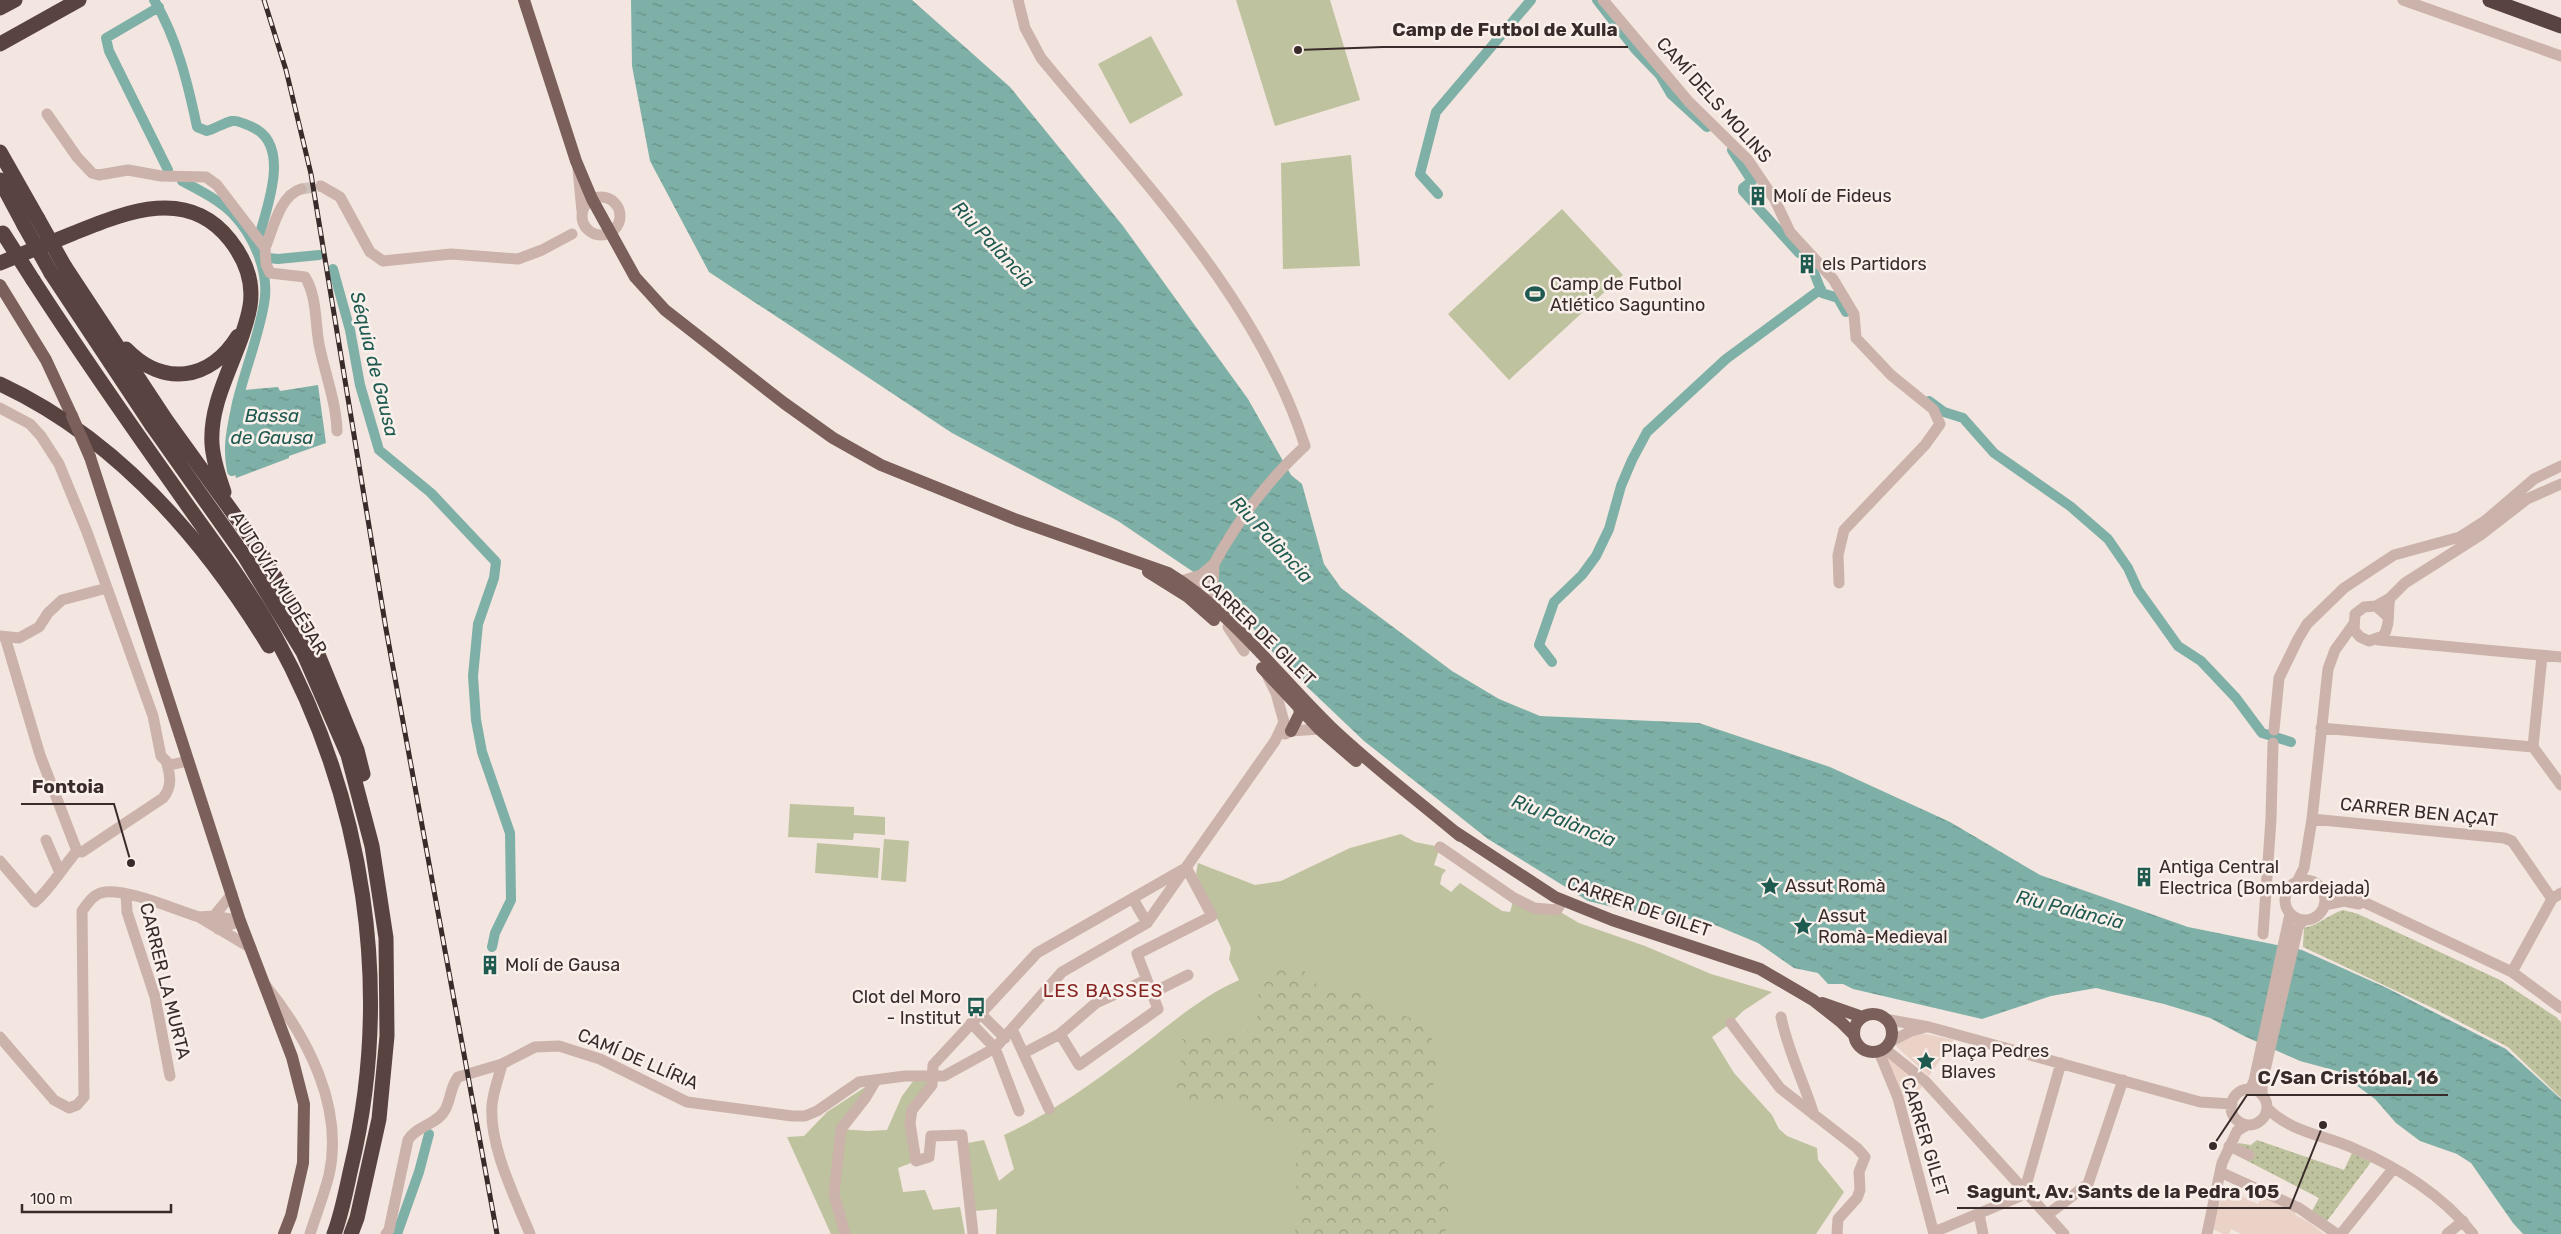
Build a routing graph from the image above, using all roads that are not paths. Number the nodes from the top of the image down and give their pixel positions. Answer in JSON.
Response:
{"nodes":[{"id":1,"x":15,"y":0,"type":"edge"},
{"id":2,"x":79,"y":0,"type":"edge"},
{"id":3,"x":524,"y":0,"type":"edge"},
{"id":4,"x":1018,"y":0,"type":"edge"},
{"id":5,"x":1603,"y":0,"type":"edge"},
{"id":6,"x":2403,"y":0,"type":"edge"},
{"id":7,"x":2490,"y":0,"type":"edge"},
{"id":8,"x":0,"y":8,"type":"edge"},
{"id":9,"x":2561,"y":26,"type":"edge"},
{"id":10,"x":0,"y":44,"type":"edge"},
{"id":11,"x":2561,"y":56,"type":"edge"},
{"id":12,"x":47,"y":114,"type":"dead end"},
{"id":13,"x":0,"y":152,"type":"edge"},
{"id":14,"x":576,"y":161,"type":"junction"},
{"id":15,"x":0,"y":180,"type":"edge"},
{"id":16,"x":321,"y":186,"type":"tunnel mouth"},
{"id":17,"x":301,"y":189,"type":"tunnel mouth"},
{"id":18,"x":592,"y":199,"type":"junction"},
{"id":19,"x":582,"y":215,"type":"junction"},
{"id":20,"x":31,"y":222,"type":"junction"},
{"id":21,"x":2,"y":230,"type":"edge"},
{"id":22,"x":588,"y":230,"type":"junction"},
{"id":23,"x":609,"y":233,"type":"junction"},
{"id":24,"x":572,"y":234,"type":"junction"},
{"id":25,"x":265,"y":248,"type":"junction"},
{"id":26,"x":0,"y":263,"type":"edge"},
{"id":27,"x":58,"y":270,"type":"junction"},
{"id":28,"x":2,"y":288,"type":"edge"},
{"id":29,"x":246,"y":325,"type":"junction"},
{"id":30,"x":0,"y":384,"type":"edge"},
{"id":31,"x":0,"y":408,"type":"edge"},
{"id":32,"x":337,"y":432,"type":"dead end"},
{"id":33,"x":2561,"y":466,"type":"edge"},
{"id":34,"x":2561,"y":484,"type":"edge"},
{"id":35,"x":230,"y":509,"type":"junction"},
{"id":36,"x":1124,"y":559,"type":"junction"},
{"id":37,"x":1214,"y":564,"type":"junction"},
{"id":38,"x":1201,"y":575,"type":"junction"},
{"id":39,"x":1162,"y":580,"type":"junction"},
{"id":40,"x":1181,"y":581,"type":"junction"},
{"id":41,"x":1213,"y":582,"type":"junction"},
{"id":42,"x":1839,"y":583,"type":"dead end"},
{"id":43,"x":107,"y":588,"type":"junction"},
{"id":44,"x":1194,"y":591,"type":"junction"},
{"id":45,"x":2390,"y":598,"type":"junction"},
{"id":46,"x":1212,"y":606,"type":"junction"},
{"id":47,"x":2376,"y":606,"type":"junction"},
{"id":48,"x":2388,"y":621,"type":"junction"},
{"id":49,"x":2353,"y":625,"type":"junction"},
{"id":50,"x":2,"y":636,"type":"edge"},
{"id":51,"x":2360,"y":637,"type":"junction"},
{"id":52,"x":2378,"y":640,"type":"junction"},
{"id":53,"x":2341,"y":642,"type":"junction"},
{"id":54,"x":2405,"y":642,"type":"junction"},
{"id":55,"x":1244,"y":651,"type":"junction"},
{"id":56,"x":1260,"y":655,"type":"junction"},
{"id":57,"x":2542,"y":656,"type":"junction"},
{"id":58,"x":2561,"y":658,"type":"edge"},
{"id":59,"x":1264,"y":671,"type":"junction"},
{"id":60,"x":1299,"y":708,"type":"junction"},
{"id":61,"x":1287,"y":726,"type":"junction"},
{"id":62,"x":1325,"y":728,"type":"junction"},
{"id":63,"x":2321,"y":728,"type":"junction"},
{"id":64,"x":2274,"y":730,"type":"dead end"},
{"id":65,"x":2273,"y":743,"type":"dead end"},
{"id":66,"x":2534,"y":747,"type":"junction"},
{"id":67,"x":166,"y":761,"type":"junction"},
{"id":68,"x":188,"y":761,"type":"junction"},
{"id":69,"x":2561,"y":785,"type":"edge"},
{"id":70,"x":2312,"y":819,"type":"junction"},
{"id":71,"x":46,"y":840,"type":"dead end"},
{"id":72,"x":1440,"y":847,"type":"dead end"},
{"id":73,"x":77,"y":851,"type":"junction"},
{"id":74,"x":0,"y":861,"type":"edge"},
{"id":75,"x":1186,"y":868,"type":"junction"},
{"id":76,"x":2304,"y":868,"type":"junction"},
{"id":77,"x":60,"y":873,"type":"junction"},
{"id":78,"x":2297,"y":882,"type":"junction"},
{"id":79,"x":2315,"y":884,"type":"junction"},
{"id":80,"x":126,"y":894,"type":"junction"},
{"id":81,"x":232,"y":894,"type":"junction"},
{"id":82,"x":2557,"y":896,"type":"edge"},
{"id":83,"x":1133,"y":899,"type":"junction"},
{"id":84,"x":1563,"y":900,"type":"junction"},
{"id":85,"x":2324,"y":905,"type":"junction"},
{"id":86,"x":2368,"y":906,"type":"junction"},
{"id":87,"x":2290,"y":914,"type":"junction"},
{"id":88,"x":214,"y":916,"type":"junction"},
{"id":89,"x":199,"y":917,"type":"junction"},
{"id":90,"x":2304,"y":920,"type":"junction"},
{"id":91,"x":240,"y":922,"type":"junction"},
{"id":92,"x":1147,"y":924,"type":"junction"},
{"id":93,"x":218,"y":929,"type":"junction"},
{"id":94,"x":2263,"y":934,"type":"dead end"},
{"id":95,"x":368,"y":942,"type":"junction"},
{"id":96,"x":251,"y":948,"type":"junction"},
{"id":97,"x":2512,"y":972,"type":"junction"},
{"id":98,"x":1188,"y":976,"type":"dead end"},
{"id":99,"x":1146,"y":980,"type":"junction"},
{"id":100,"x":266,"y":985,"type":"junction"},
{"id":101,"x":1152,"y":993,"type":"junction"},
{"id":102,"x":1813,"y":1000,"type":"junction"},
{"id":103,"x":2561,"y":1008,"type":"edge"},
{"id":104,"x":980,"y":1013,"type":"junction"},
{"id":105,"x":1862,"y":1017,"type":"junction"},
{"id":106,"x":1781,"y":1018,"type":"dead end"},
{"id":107,"x":1885,"y":1018,"type":"junction"},
{"id":108,"x":971,"y":1023,"type":"junction"},
{"id":109,"x":1731,"y":1023,"type":"dead end"},
{"id":110,"x":1929,"y":1027,"type":"junction"},
{"id":111,"x":1009,"y":1033,"type":"junction"},
{"id":112,"x":1060,"y":1034,"type":"junction"},
{"id":113,"x":1853,"y":1034,"type":"junction"},
{"id":114,"x":387,"y":1036,"type":"junction"},
{"id":115,"x":0,"y":1037,"type":"edge"},
{"id":116,"x":995,"y":1048,"type":"junction"},
{"id":117,"x":1885,"y":1048,"type":"junction"},
{"id":118,"x":1024,"y":1053,"type":"junction"},
{"id":119,"x":2061,"y":1062,"type":"junction"},
{"id":120,"x":502,"y":1064,"type":"junction"},
{"id":121,"x":170,"y":1076,"type":"dead end"},
{"id":122,"x":931,"y":1076,"type":"junction"},
{"id":123,"x":876,"y":1080,"type":"junction"},
{"id":124,"x":2123,"y":1080,"type":"junction"},
{"id":125,"x":2250,"y":1090,"type":"junction"},
{"id":126,"x":2262,"y":1095,"type":"junction"},
{"id":127,"x":2267,"y":1108,"type":"junction"},
{"id":128,"x":1049,"y":1109,"type":"dead end"},
{"id":129,"x":2233,"y":1110,"type":"junction"},
{"id":130,"x":1019,"y":1111,"type":"dead end"},
{"id":131,"x":1814,"y":1115,"type":"junction"},
{"id":132,"x":2278,"y":1119,"type":"junction"},
{"id":133,"x":2259,"y":1122,"type":"junction"},
{"id":134,"x":2242,"y":1128,"type":"junction"},
{"id":135,"x":2229,"y":1146,"type":"junction"},
{"id":136,"x":2250,"y":1155,"type":"dead end"},
{"id":137,"x":2393,"y":1169,"type":"junction"},
{"id":138,"x":2220,"y":1172,"type":"junction"},
{"id":139,"x":2027,"y":1191,"type":"junction"},
{"id":140,"x":1979,"y":1214,"type":"junction"},
{"id":141,"x":2047,"y":1215,"type":"junction"},
{"id":142,"x":2462,"y":1221,"type":"junction"},
{"id":143,"x":2207,"y":1231,"type":"edge"},
{"id":144,"x":1934,"y":1233,"type":"edge"},
{"id":145,"x":284,"y":1234,"type":"edge"},
{"id":146,"x":310,"y":1234,"type":"edge"},
{"id":147,"x":334,"y":1234,"type":"edge"},
{"id":148,"x":351,"y":1234,"type":"edge"},
{"id":149,"x":386,"y":1234,"type":"edge"},
{"id":150,"x":530,"y":1234,"type":"edge"},
{"id":151,"x":845,"y":1234,"type":"edge"},
{"id":152,"x":973,"y":1234,"type":"edge"},
{"id":153,"x":1837,"y":1234,"type":"edge"},
{"id":154,"x":1982,"y":1234,"type":"edge"},
{"id":155,"x":2064,"y":1234,"type":"edge"},
{"id":156,"x":2219,"y":1234,"type":"edge"},
{"id":157,"x":2337,"y":1234,"type":"edge"},
{"id":158,"x":2341,"y":1234,"type":"edge"},
{"id":159,"x":2447,"y":1234,"type":"edge"},
{"id":160,"x":2473,"y":1234,"type":"edge"}],
"edges":[{"from":1,"to":8,"type":"highway"},
{"from":2,"to":10,"type":"highway"},
{"from":3,"to":14,"type":"main road"},
{"from":4,"to":37,"type":"street"},
{"from":5,"to":42,"type":"street","name":"CAMÍ DELS MOLINS"},
{"from":6,"to":11,"type":"street"},
{"from":7,"to":9,"type":"highway"},
{"from":12,"to":25,"type":"street"},
{"from":13,"to":20,"type":"highway"},
{"from":14,"to":18,"type":"main road"},
{"from":14,"to":19,"type":"street"},
{"from":15,"to":20,"type":"highway","name":"AUTOVÍA MUDÉJAR"},
{"from":16,"to":24,"type":"street"},
{"from":17,"to":25,"type":"street"},
{"from":18,"to":19,"type":"street"},
{"from":18,"to":23,"type":"main road"},
{"from":18,"to":23,"type":"street"},
{"from":19,"to":22,"type":"street"},
{"from":19,"to":24,"type":"street"},
{"from":20,"to":27,"type":"highway","name":"AUTOVÍA MUDÉJAR","bridge":true},
{"from":21,"to":95,"type":"highway","name":"AUTOVÍA MUDÉJAR","bridge":true},
{"from":22,"to":23,"type":"street"},
{"from":22,"to":24,"type":"street"},
{"from":23,"to":36,"type":"main road"},
{"from":25,"to":32,"type":"street"},
{"from":26,"to":29,"type":"highway"},
{"from":27,"to":29,"type":"highway"},
{"from":27,"to":35,"type":"highway"},
{"from":27,"to":114,"type":"highway","name":"AUTOVÍA MUDÉJAR"},
{"from":28,"to":68,"type":"main road","bridge":true},
{"from":29,"to":35,"type":"highway"},
{"from":30,"to":95,"type":"highway"},
{"from":31,"to":43,"type":"street"},
{"from":33,"to":64,"type":"street"},
{"from":34,"to":45,"type":"street"},
{"from":35,"to":114,"type":"highway"},
{"from":36,"to":39,"type":"main road","name":"CARRER DE GILET"},
{"from":36,"to":40,"type":"main road","name":"CARRER DE GILET"},
{"from":37,"to":38,"type":"street"},
{"from":37,"to":41,"type":"street"},
{"from":38,"to":40,"type":"street"},
{"from":38,"to":44,"type":"street"},
{"from":39,"to":44,"type":"street"},
{"from":39,"to":55,"type":"main road","name":"CARRER DE GILET"},
{"from":40,"to":44,"type":"main road","name":"CARRER DE GILET"},
{"from":41,"to":44,"type":"street"},
{"from":41,"to":46,"type":"street"},
{"from":43,"to":50,"type":"street"},
{"from":43,"to":67,"type":"street"},
{"from":44,"to":46,"type":"main road","name":"CARRER DE GILET"},
{"from":44,"to":55,"type":"street"},
{"from":45,"to":47,"type":"street"},
{"from":45,"to":48,"type":"street"},
{"from":46,"to":56,"type":"main road","name":"CARRER DE GILET"},
{"from":47,"to":48,"type":"street"},
{"from":47,"to":49,"type":"street"},
{"from":48,"to":52,"type":"street"},
{"from":48,"to":54,"type":"street"},
{"from":49,"to":51,"type":"street"},
{"from":49,"to":53,"type":"street"},
{"from":50,"to":73,"type":"street"},
{"from":51,"to":52,"type":"street"},
{"from":51,"to":53,"type":"street"},
{"from":52,"to":54,"type":"street"},
{"from":53,"to":63,"type":"street"},
{"from":54,"to":57,"type":"street"},
{"from":55,"to":59,"type":"main road","name":"CARRER DE GILET"},
{"from":56,"to":60,"type":"main road"},
{"from":56,"to":62,"type":"main road","name":"CARRER DE GILET"},
{"from":57,"to":58,"type":"street"},
{"from":57,"to":66,"type":"street"},
{"from":59,"to":60,"type":"main road","name":"CARRER DE GILET"},
{"from":59,"to":61,"type":"street"},
{"from":60,"to":61,"type":"main road"},
{"from":60,"to":62,"type":"main road"},
{"from":61,"to":62,"type":"street"},
{"from":61,"to":75,"type":"street"},
{"from":62,"to":84,"type":"main road","name":"CARRER DE GILET"},
{"from":63,"to":66,"type":"street"},
{"from":63,"to":70,"type":"street"},
{"from":65,"to":94,"type":"street"},
{"from":66,"to":69,"type":"street"},
{"from":67,"to":68,"type":"street"},
{"from":67,"to":73,"type":"street"},
{"from":68,"to":81,"type":"main road"},
{"from":70,"to":76,"type":"street"},
{"from":70,"to":82,"type":"street","name":"CARRER BEN AÇAT"},
{"from":71,"to":77,"type":"street"},
{"from":72,"to":84,"type":"street"},
{"from":73,"to":77,"type":"street"},
{"from":74,"to":77,"type":"street"},
{"from":75,"to":83,"type":"street"},
{"from":75,"to":92,"type":"street"},
{"from":75,"to":99,"type":"street"},
{"from":76,"to":78,"type":"street"},
{"from":76,"to":79,"type":"street"},
{"from":78,"to":79,"type":"street"},
{"from":78,"to":87,"type":"street"},
{"from":79,"to":85,"type":"street"},
{"from":79,"to":86,"type":"street"},
{"from":80,"to":89,"type":"street"},
{"from":80,"to":115,"type":"street"},
{"from":80,"to":121,"type":"street","name":"CARRER LA MURTA"},
{"from":81,"to":88,"type":"street"},
{"from":81,"to":91,"type":"main road"},
{"from":82,"to":97,"type":"street"},
{"from":83,"to":92,"type":"street"},
{"from":83,"to":104,"type":"street"},
{"from":84,"to":102,"type":"main road","name":"CARRER DE GILET"},
{"from":85,"to":86,"type":"street"},
{"from":85,"to":90,"type":"street"},
{"from":86,"to":97,"type":"street"},
{"from":87,"to":90,"type":"street"},
{"from":87,"to":125,"type":"street"},
{"from":88,"to":89,"type":"street"},
{"from":88,"to":91,"type":"street"},
{"from":89,"to":93,"type":"street"},
{"from":90,"to":126,"type":"street"},
{"from":91,"to":93,"type":"street"},
{"from":91,"to":96,"type":"main road"},
{"from":92,"to":111,"type":"street","name":"CAMÍ DE LLÍRIA"},
{"from":93,"to":96,"type":"street"},
{"from":95,"to":147,"type":"highway","name":"AUTOVÍA MUDÉJAR"},
{"from":96,"to":100,"type":"main road"},
{"from":97,"to":103,"type":"street"},
{"from":98,"to":101,"type":"street"},
{"from":99,"to":101,"type":"street"},
{"from":99,"to":112,"type":"street"},
{"from":100,"to":145,"type":"main road"},
{"from":100,"to":146,"type":"street"},
{"from":101,"to":112,"type":"street"},
{"from":102,"to":105,"type":"main road","name":"CARRER DE GILET"},
{"from":102,"to":113,"type":"main road","name":"CARRER DE GILET"},
{"from":104,"to":108,"type":"street"},
{"from":104,"to":111,"type":"street"},
{"from":105,"to":107,"type":"main road"},
{"from":105,"to":113,"type":"main road"},
{"from":106,"to":131,"type":"street"},
{"from":107,"to":110,"type":"street"},
{"from":107,"to":117,"type":"main road"},
{"from":108,"to":116,"type":"street"},
{"from":108,"to":122,"type":"street"},
{"from":109,"to":131,"type":"street"},
{"from":110,"to":117,"type":"street"},
{"from":110,"to":119,"type":"street"},
{"from":111,"to":116,"type":"street","name":"CAMÍ DE LLÍRIA"},
{"from":111,"to":118,"type":"street"},
{"from":112,"to":118,"type":"street"},
{"from":113,"to":117,"type":"main road"},
{"from":114,"to":148,"type":"highway","name":"AUTOVÍA MUDÉJAR"},
{"from":116,"to":122,"type":"street","name":"CAMÍ DE LLÍRIA"},
{"from":116,"to":130,"type":"street"},
{"from":117,"to":139,"type":"street"},
{"from":117,"to":144,"type":"street","name":"CARRER GILET"},
{"from":118,"to":128,"type":"street"},
{"from":119,"to":124,"type":"street"},
{"from":119,"to":139,"type":"street"},
{"from":120,"to":123,"type":"street","name":"CAMÍ DE LLÍRIA"},
{"from":120,"to":149,"type":"street","name":"CAMÍ DE LLÍRIA"},
{"from":120,"to":150,"type":"street"},
{"from":122,"to":123,"type":"street","name":"CAMÍ DE LLÍRIA"},
{"from":122,"to":152,"type":"street"},
{"from":123,"to":151,"type":"street"},
{"from":124,"to":129,"type":"street"},
{"from":124,"to":141,"type":"street"},
{"from":125,"to":126,"type":"street"},
{"from":125,"to":129,"type":"street"},
{"from":126,"to":127,"type":"street"},
{"from":127,"to":132,"type":"street"},
{"from":127,"to":133,"type":"street"},
{"from":129,"to":134,"type":"street"},
{"from":131,"to":153,"type":"street"},
{"from":132,"to":133,"type":"street"},
{"from":132,"to":137,"type":"street"},
{"from":133,"to":134,"type":"street"},
{"from":134,"to":135,"type":"street"},
{"from":135,"to":136,"type":"street"},
{"from":135,"to":138,"type":"street"},
{"from":137,"to":142,"type":"street"},
{"from":137,"to":158,"type":"street"},
{"from":138,"to":143,"type":"street"},
{"from":138,"to":157,"type":"street"},
{"from":139,"to":140,"type":"street"},
{"from":139,"to":141,"type":"street"},
{"from":140,"to":144,"type":"street"},
{"from":140,"to":154,"type":"street"},
{"from":141,"to":155,"type":"street"},
{"from":142,"to":159,"type":"street"},
{"from":142,"to":160,"type":"street"},
{"from":143,"to":156,"type":"street"}]}
